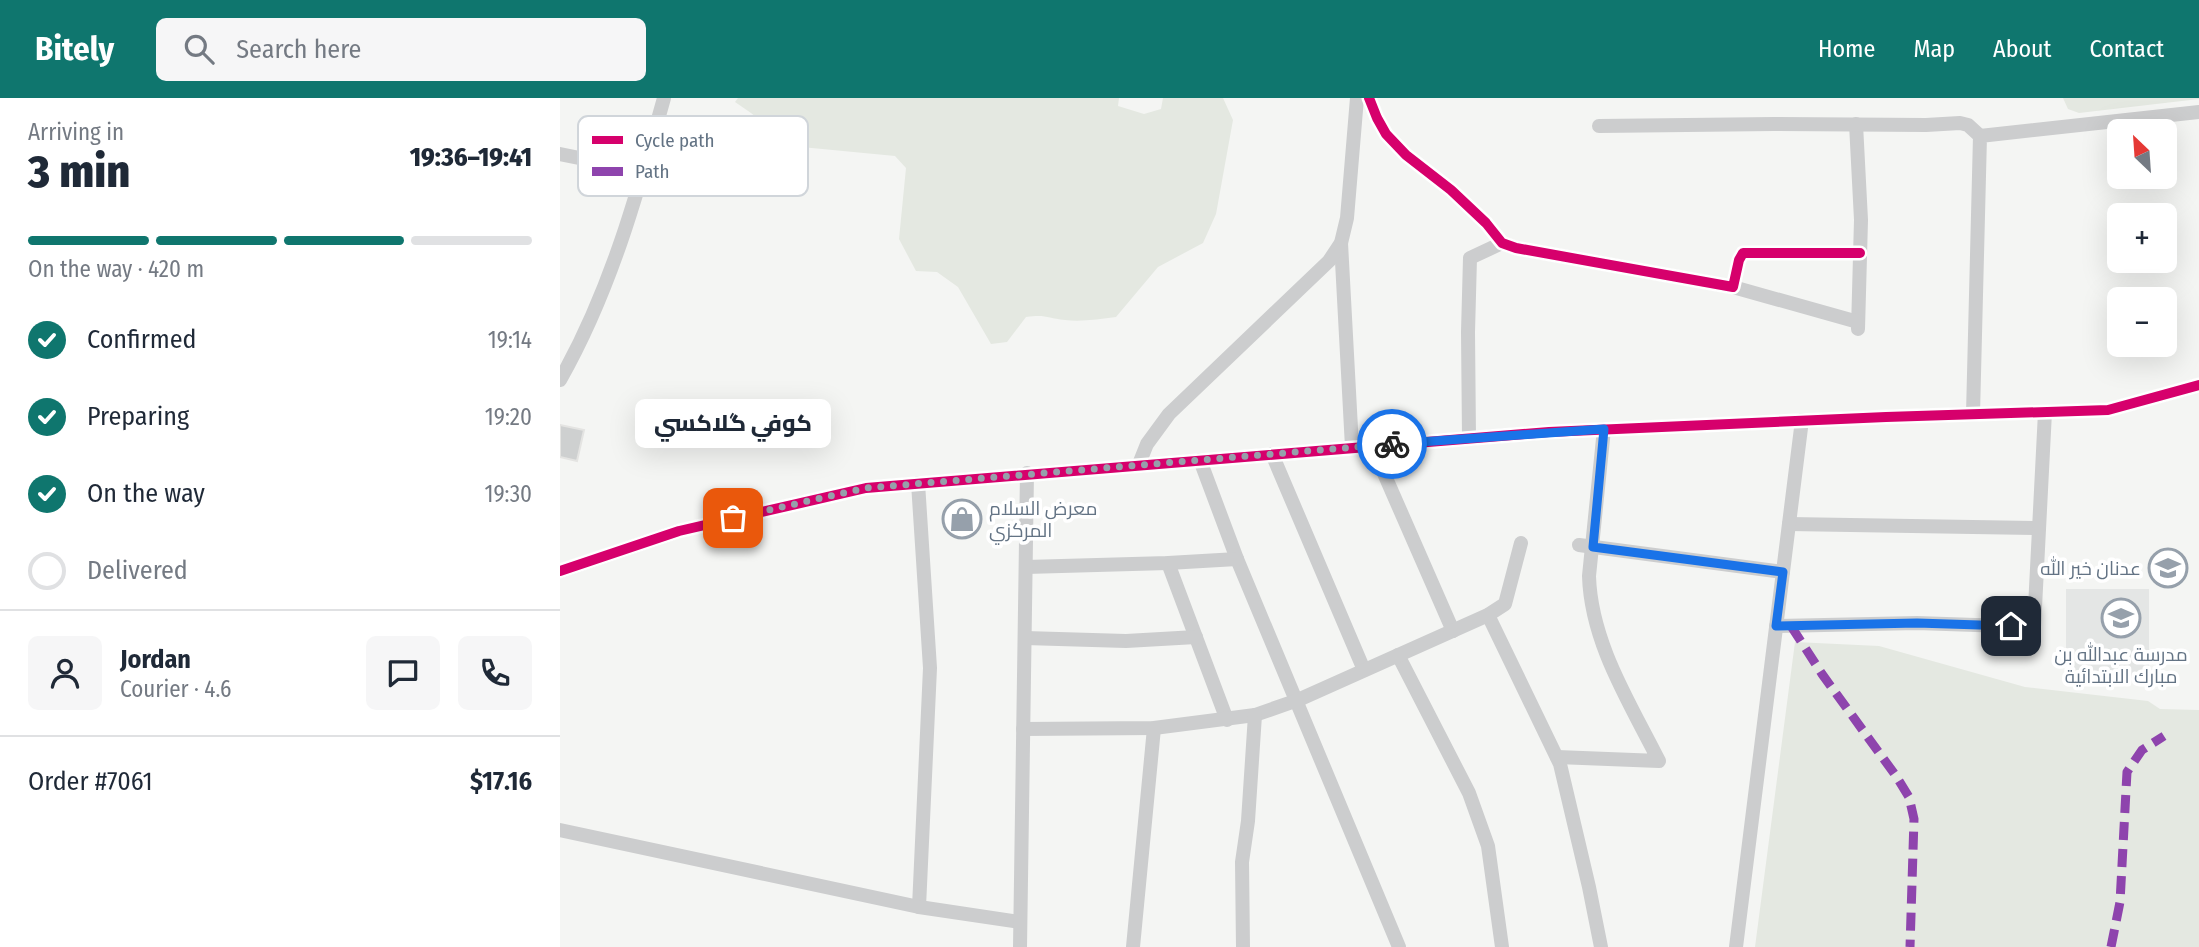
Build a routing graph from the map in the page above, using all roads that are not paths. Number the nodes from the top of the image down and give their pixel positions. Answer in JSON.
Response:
{"nodes":[{"id":1,"x":664,"y":98,"type":"edge"},
{"id":2,"x":1357,"y":98,"type":"edge"},
{"id":3,"x":1369,"y":98,"type":"edge"},
{"id":4,"x":2199,"y":112,"type":"edge"},
{"id":5,"x":659,"y":116,"type":"edge"},
{"id":6,"x":1856,"y":124,"type":"junction"},
{"id":7,"x":1599,"y":126,"type":"dead end"},
{"id":8,"x":1980,"y":136,"type":"junction"},
{"id":9,"x":560,"y":154,"type":"edge"},
{"id":10,"x":578,"y":158,"type":"edge"},
{"id":11,"x":637,"y":196,"type":"edge"},
{"id":12,"x":1341,"y":243,"type":"junction"},
{"id":13,"x":1502,"y":243,"type":"junction"},
{"id":14,"x":1860,"y":253,"type":"junction"},
{"id":15,"x":1733,"y":286,"type":"junction"},
{"id":16,"x":560,"y":380,"type":"edge"},
{"id":17,"x":2199,"y":385,"type":"edge"},
{"id":18,"x":2045,"y":412,"type":"junction"},
{"id":19,"x":1973,"y":414,"type":"junction"},
{"id":20,"x":1801,"y":420,"type":"junction"},
{"id":21,"x":1604,"y":429,"type":"junction"},
{"id":22,"x":1469,"y":438,"type":"junction"},
{"id":23,"x":1372,"y":446,"type":"junction"},
{"id":24,"x":1352,"y":447,"type":"junction"},
{"id":25,"x":1272,"y":454,"type":"junction"},
{"id":26,"x":1200,"y":460,"type":"junction"},
{"id":27,"x":1139,"y":464,"type":"junction"},
{"id":28,"x":1027,"y":473,"type":"junction"},
{"id":29,"x":918,"y":483,"type":"junction"},
{"id":30,"x":1789,"y":524,"type":"junction"},
{"id":31,"x":2039,"y":528,"type":"junction"},
{"id":32,"x":1521,"y":543,"type":"dead end"},
{"id":33,"x":1586,"y":546,"type":"junction"},
{"id":34,"x":1237,"y":559,"type":"junction"},
{"id":35,"x":1168,"y":563,"type":"junction"},
{"id":36,"x":1026,"y":567,"type":"junction"},
{"id":37,"x":560,"y":571,"type":"edge"},
{"id":38,"x":1783,"y":572,"type":"junction"},
{"id":39,"x":1488,"y":615,"type":"junction"},
{"id":40,"x":1776,"y":626,"type":"junction"},
{"id":41,"x":1453,"y":631,"type":"junction"},
{"id":42,"x":1196,"y":637,"type":"junction"},
{"id":43,"x":1025,"y":638,"type":"junction"},
{"id":44,"x":1398,"y":655,"type":"junction"},
{"id":45,"x":1364,"y":670,"type":"junction"},
{"id":46,"x":1297,"y":700,"type":"junction"},
{"id":47,"x":1255,"y":715,"type":"junction"},
{"id":48,"x":1227,"y":720,"type":"junction"},
{"id":49,"x":1154,"y":728,"type":"junction"},
{"id":50,"x":1023,"y":729,"type":"junction"},
{"id":51,"x":1557,"y":757,"type":"junction"},
{"id":52,"x":560,"y":831,"type":"edge"},
{"id":53,"x":919,"y":907,"type":"junction"},
{"id":54,"x":1020,"y":922,"type":"junction"},
{"id":55,"x":1020,"y":947,"type":"edge"},
{"id":56,"x":1133,"y":947,"type":"edge"},
{"id":57,"x":1243,"y":947,"type":"edge"},
{"id":58,"x":1250,"y":947,"type":"edge"},
{"id":59,"x":1399,"y":947,"type":"edge"},
{"id":60,"x":1502,"y":947,"type":"edge"},
{"id":61,"x":1601,"y":947,"type":"edge"},
{"id":62,"x":1737,"y":947,"type":"edge"}],
"edges":[{"from":1,"to":5,"type":"street"},
{"from":2,"to":12,"type":"street"},
{"from":3,"to":13,"type":"street"},
{"from":4,"to":8,"type":"street"},
{"from":6,"to":7,"type":"street"},
{"from":6,"to":8,"type":"street"},
{"from":6,"to":14,"type":"street"},
{"from":8,"to":19,"type":"street"},
{"from":9,"to":10,"type":"street"},
{"from":11,"to":16,"type":"street"},
{"from":12,"to":24,"type":"street"},
{"from":12,"to":27,"type":"street"},
{"from":13,"to":15,"type":"street"},
{"from":13,"to":22,"type":"street"},
{"from":14,"to":15,"type":"street"},
{"from":14,"to":15,"type":"street"},
{"from":17,"to":18,"type":"street"},
{"from":18,"to":19,"type":"street"},
{"from":18,"to":31,"type":"street"},
{"from":19,"to":20,"type":"street"},
{"from":20,"to":21,"type":"street"},
{"from":20,"to":30,"type":"street"},
{"from":21,"to":22,"type":"street"},
{"from":21,"to":33,"type":"street"},
{"from":22,"to":23,"type":"street"},
{"from":23,"to":24,"type":"street"},
{"from":23,"to":41,"type":"street"},
{"from":24,"to":25,"type":"street"},
{"from":25,"to":26,"type":"street"},
{"from":25,"to":45,"type":"street"},
{"from":26,"to":27,"type":"street"},
{"from":26,"to":34,"type":"street"},
{"from":27,"to":28,"type":"street"},
{"from":28,"to":29,"type":"street"},
{"from":28,"to":36,"type":"street"},
{"from":29,"to":37,"type":"street"},
{"from":29,"to":53,"type":"street"},
{"from":30,"to":31,"type":"street"},
{"from":30,"to":38,"type":"street"},
{"from":31,"to":40,"type":"street"},
{"from":32,"to":39,"type":"street"},
{"from":33,"to":38,"type":"street"},
{"from":33,"to":51,"type":"street"},
{"from":34,"to":35,"type":"street"},
{"from":34,"to":46,"type":"street"},
{"from":35,"to":36,"type":"street"},
{"from":35,"to":42,"type":"street"},
{"from":36,"to":43,"type":"street"},
{"from":38,"to":40,"type":"street"},
{"from":39,"to":41,"type":"street"},
{"from":39,"to":51,"type":"street"},
{"from":40,"to":62,"type":"street"},
{"from":41,"to":44,"type":"street"},
{"from":42,"to":43,"type":"street"},
{"from":42,"to":48,"type":"street"},
{"from":43,"to":50,"type":"street"},
{"from":44,"to":45,"type":"street"},
{"from":44,"to":60,"type":"street"},
{"from":45,"to":46,"type":"street"},
{"from":46,"to":47,"type":"street"},
{"from":46,"to":59,"type":"street"},
{"from":47,"to":48,"type":"street"},
{"from":47,"to":57,"type":"street"},
{"from":48,"to":49,"type":"street"},
{"from":49,"to":50,"type":"street"},
{"from":49,"to":56,"type":"street"},
{"from":50,"to":54,"type":"street"},
{"from":51,"to":61,"type":"street"},
{"from":52,"to":53,"type":"street"},
{"from":53,"to":54,"type":"street"},
{"from":54,"to":55,"type":"street"},
{"from":57,"to":58,"type":"street"}]}
